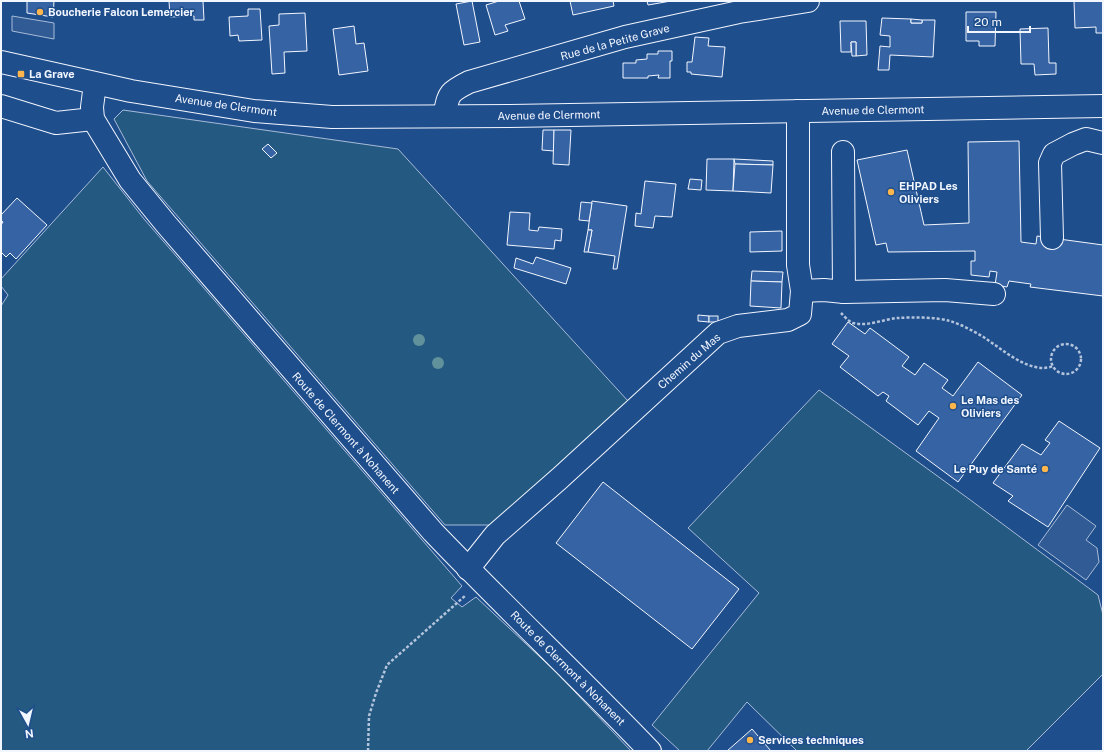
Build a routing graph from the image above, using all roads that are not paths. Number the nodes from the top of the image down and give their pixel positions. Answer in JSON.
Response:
{"nodes":[{"id":1,"x":808,"y":1,"type":"edge"},
{"id":2,"x":1,"y":62,"type":"edge"},
{"id":3,"x":95,"y":84,"type":"junction"},
{"id":4,"x":1,"y":106,"type":"edge"},
{"id":5,"x":1103,"y":106,"type":"edge"},
{"id":6,"x":798,"y":111,"type":"junction"},
{"id":7,"x":444,"y":116,"type":"junction"},
{"id":8,"x":93,"y":120,"type":"junction"},
{"id":9,"x":1103,"y":143,"type":"edge"},
{"id":10,"x":843,"y":152,"type":"dead end"},
{"id":11,"x":1052,"y":238,"type":"dead end"},
{"id":12,"x":802,"y":291,"type":"junction"},
{"id":13,"x":841,"y":292,"type":"junction"},
{"id":14,"x":994,"y":294,"type":"dead end"},
{"id":15,"x":475,"y":575,"type":"junction"},
{"id":16,"x":650,"y":751,"type":"edge"}],
"edges":[{"from":1,"to":7,"type":"street","name":"Rue de la Petite Grave"},
{"from":2,"to":3,"type":"street","name":"Avenue de Clermont"},
{"from":3,"to":7,"type":"street","name":"Avenue de Clermont"},
{"from":3,"to":8,"type":"street"},
{"from":4,"to":8,"type":"street"},
{"from":5,"to":6,"type":"street","name":"Avenue de Clermont"},
{"from":6,"to":7,"type":"street","name":"Avenue de Clermont"},
{"from":6,"to":12,"type":"street","name":"Chemin du Mas"},
{"from":8,"to":15,"type":"street","name":"Route de Clermont à Nohanent"},
{"from":9,"to":11,"type":"street"},
{"from":10,"to":13,"type":"street"},
{"from":12,"to":13,"type":"street"},
{"from":12,"to":15,"type":"street","name":"Chemin du Mas"},
{"from":13,"to":14,"type":"street"},
{"from":15,"to":16,"type":"street","name":"Route de Clermont à Nohanent"}]}
